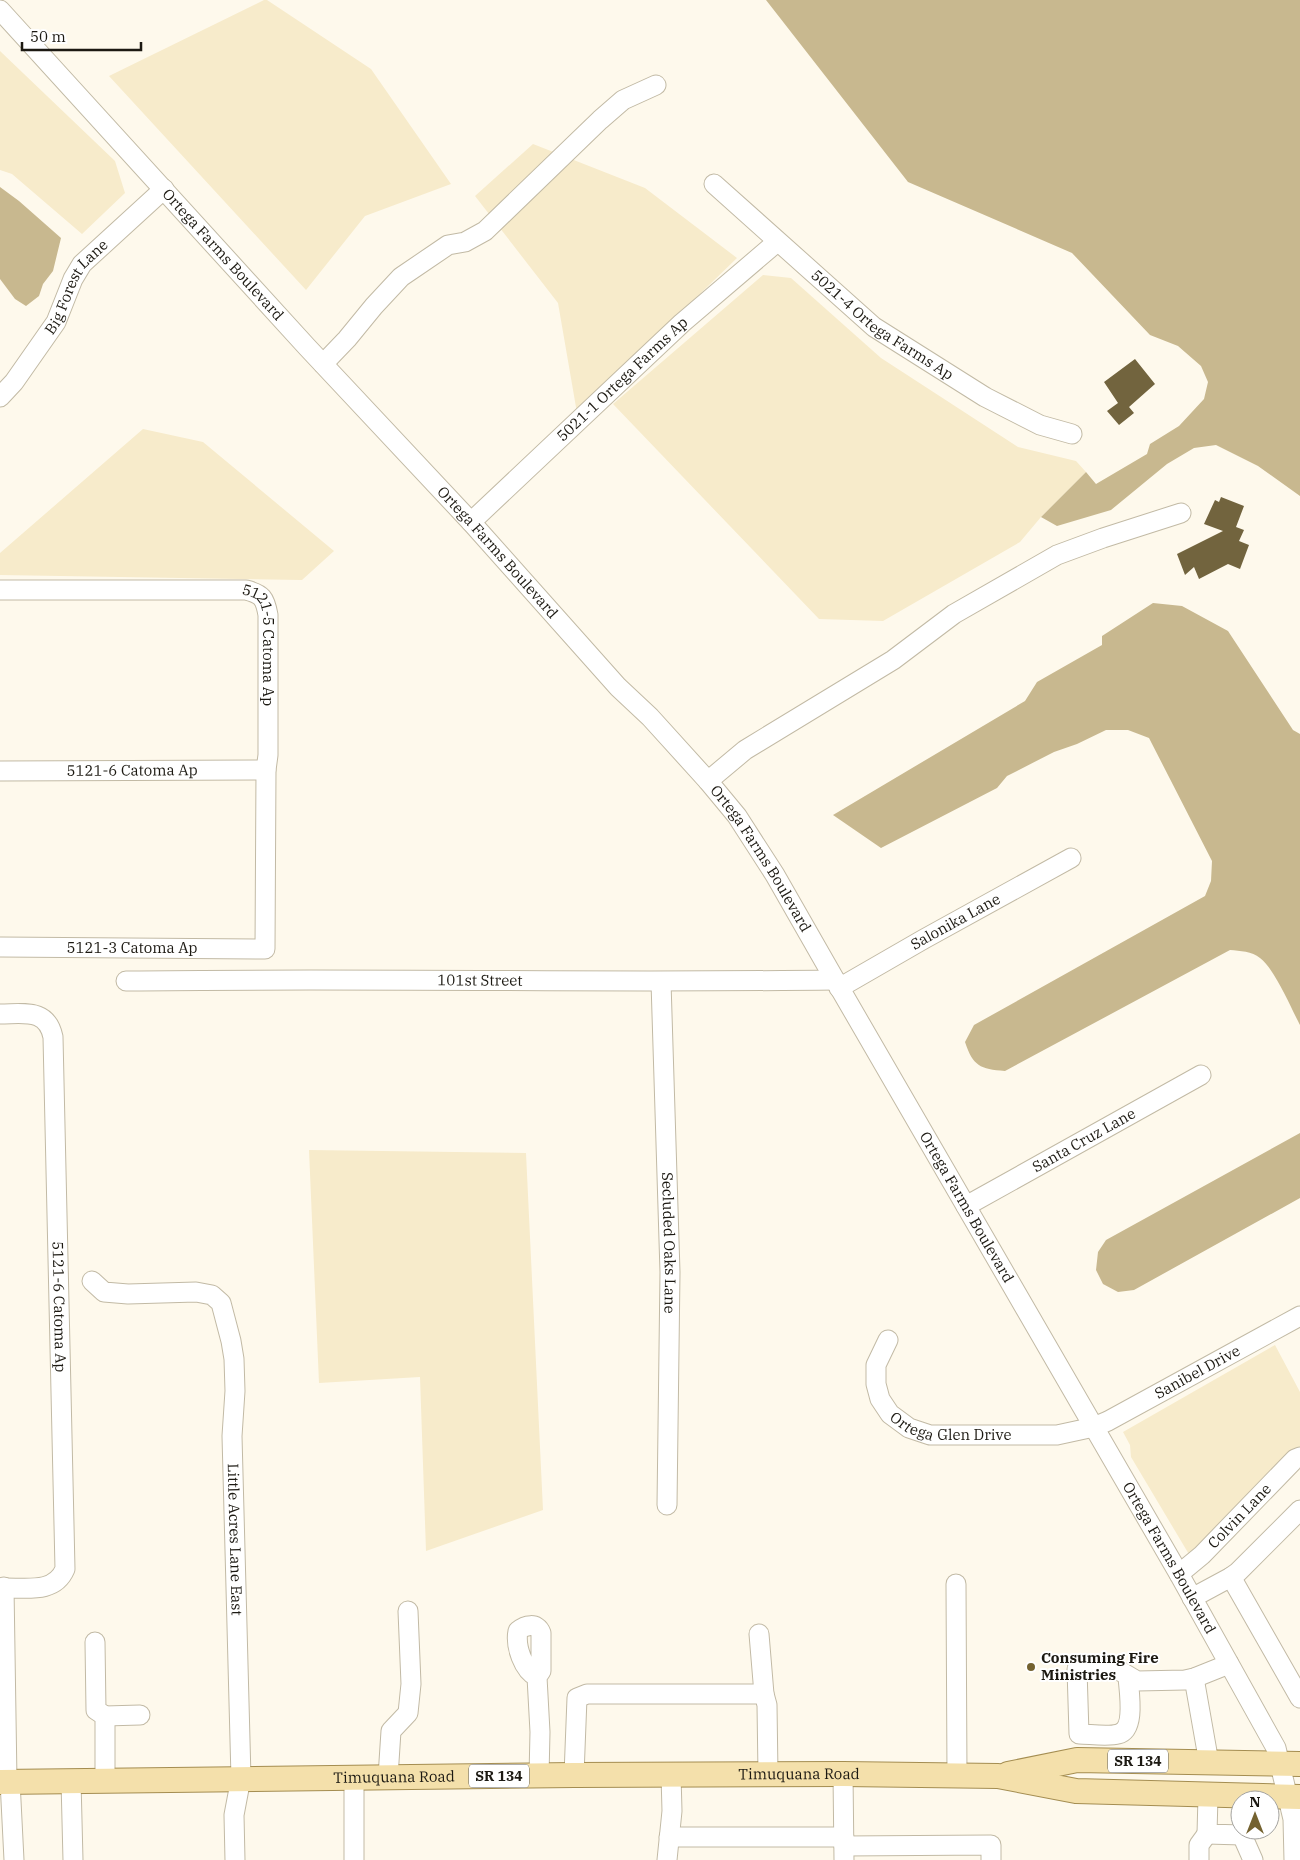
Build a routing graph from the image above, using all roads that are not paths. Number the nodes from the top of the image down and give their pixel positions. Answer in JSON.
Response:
{"nodes":[{"id":1,"x":0,"y":10,"type":"edge"},
{"id":2,"x":656,"y":85,"type":"dead end"},
{"id":3,"x":714,"y":184,"type":"dead end"},
{"id":4,"x":164,"y":189,"type":"junction"},
{"id":5,"x":777,"y":242,"type":"junction"},
{"id":6,"x":324,"y":364,"type":"junction"},
{"id":7,"x":0,"y":397,"type":"edge"},
{"id":8,"x":1072,"y":434,"type":"dead end"},
{"id":9,"x":1181,"y":513,"type":"dead end"},
{"id":10,"x":471,"y":522,"type":"junction"},
{"id":11,"x":0,"y":590,"type":"edge"},
{"id":12,"x":266,"y":770,"type":"junction"},
{"id":13,"x":0,"y":771,"type":"edge"},
{"id":14,"x":708,"y":781,"type":"junction"},
{"id":15,"x":1072,"y":858,"type":"dead end"},
{"id":16,"x":0,"y":947,"type":"edge"},
{"id":17,"x":265,"y":949,"type":"joint"},
{"id":18,"x":126,"y":981,"type":"dead end"},
{"id":19,"x":662,"y":982,"type":"junction"},
{"id":20,"x":837,"y":984,"type":"junction"},
{"id":21,"x":0,"y":1014,"type":"edge"},
{"id":22,"x":1201,"y":1075,"type":"dead end"},
{"id":23,"x":966,"y":1206,"type":"junction"},
{"id":24,"x":92,"y":1281,"type":"dead end"},
{"id":25,"x":1300,"y":1316,"type":"edge"},
{"id":26,"x":888,"y":1340,"type":"dead end"},
{"id":27,"x":1094,"y":1428,"type":"junction"},
{"id":28,"x":1300,"y":1458,"type":"edge"},
{"id":29,"x":666,"y":1504,"type":"dead end"},
{"id":30,"x":1300,"y":1510,"type":"edge"},
{"id":31,"x":1179,"y":1574,"type":"junction"},
{"id":32,"x":1231,"y":1577,"type":"junction"},
{"id":33,"x":956,"y":1584,"type":"dead end"},
{"id":34,"x":2,"y":1587,"type":"edge"},
{"id":35,"x":1192,"y":1598,"type":"junction"},
{"id":36,"x":408,"y":1611,"type":"dead end"},
{"id":37,"x":759,"y":1634,"type":"dead end"},
{"id":38,"x":95,"y":1642,"type":"dead end"},
{"id":39,"x":1229,"y":1664,"type":"junction"},
{"id":40,"x":537,"y":1677,"type":"dead end"},
{"id":41,"x":1128,"y":1677,"type":"junction"},
{"id":42,"x":1194,"y":1678,"type":"junction"},
{"id":43,"x":764,"y":1694,"type":"junction"},
{"id":44,"x":1300,"y":1698,"type":"edge"},
{"id":45,"x":140,"y":1715,"type":"dead end"},
{"id":46,"x":105,"y":1716,"type":"junction"},
{"id":47,"x":1099,"y":1734,"type":"junction"},
{"id":48,"x":1098,"y":1760,"type":"junction"},
{"id":49,"x":1209,"y":1763,"type":"junction"},
{"id":50,"x":1290,"y":1765,"type":"edge"},
{"id":51,"x":768,"y":1774,"type":"junction"},
{"id":52,"x":843,"y":1774,"type":"junction"},
{"id":53,"x":574,"y":1775,"type":"junction"},
{"id":54,"x":671,"y":1775,"type":"junction"},
{"id":55,"x":539,"y":1776,"type":"junction"},
{"id":56,"x":957,"y":1776,"type":"junction"},
{"id":57,"x":998,"y":1776,"type":"junction"},
{"id":58,"x":354,"y":1777,"type":"junction"},
{"id":59,"x":388,"y":1777,"type":"junction"},
{"id":60,"x":241,"y":1778,"type":"junction"},
{"id":61,"x":105,"y":1780,"type":"junction"},
{"id":62,"x":6,"y":1781,"type":"edge"},
{"id":63,"x":71,"y":1781,"type":"junction"},
{"id":64,"x":1196,"y":1796,"type":"junction"},
{"id":65,"x":1230,"y":1797,"type":"edge"},
{"id":66,"x":1280,"y":1797,"type":"edge"},
{"id":67,"x":1294,"y":1797,"type":"edge"},
{"id":68,"x":1230,"y":1833,"type":"edge"},
{"id":69,"x":1207,"y":1834,"type":"junction"},
{"id":70,"x":669,"y":1837,"type":"junction"},
{"id":71,"x":1245,"y":1840,"type":"edge"},
{"id":72,"x":844,"y":1848,"type":"edge"},
{"id":73,"x":14,"y":1860,"type":"edge"},
{"id":74,"x":73,"y":1860,"type":"edge"},
{"id":75,"x":236,"y":1860,"type":"edge"},
{"id":76,"x":354,"y":1860,"type":"edge"},
{"id":77,"x":667,"y":1860,"type":"edge"},
{"id":78,"x":991,"y":1860,"type":"edge"},
{"id":79,"x":1200,"y":1860,"type":"edge"},
{"id":80,"x":1253,"y":1860,"type":"edge"},
{"id":81,"x":1294,"y":1860,"type":"edge"}],
"edges":[{"from":1,"to":4,"type":"street","name":"Ortega Farms Boulevard"},
{"from":2,"to":6,"type":"street"},
{"from":3,"to":5,"type":"street","name":"5021-4 Ortega Farms Ap"},
{"from":4,"to":6,"type":"street","name":"Ortega Farms Boulevard"},
{"from":4,"to":7,"type":"street","name":"Big Forest Lane"},
{"from":5,"to":8,"type":"street","name":"5021-4 Ortega Farms Ap"},
{"from":5,"to":10,"type":"street","name":"5021-1 Ortega Farms Ap"},
{"from":6,"to":10,"type":"street","name":"Ortega Farms Boulevard"},
{"from":9,"to":14,"type":"street"},
{"from":10,"to":14,"type":"street","name":"Ortega Farms Boulevard"},
{"from":11,"to":12,"type":"street","name":"5121-5 Catoma Ap"},
{"from":12,"to":13,"type":"street","name":"5121-6 Catoma Ap"},
{"from":12,"to":17,"type":"street","name":"5121-5 Catoma Ap"},
{"from":14,"to":20,"type":"street","name":"Ortega Farms Boulevard"},
{"from":15,"to":20,"type":"street","name":"Salonika Lane"},
{"from":16,"to":17,"type":"street","name":"5121-3 Catoma Ap"},
{"from":18,"to":19,"type":"street","name":"101st Street"},
{"from":19,"to":20,"type":"street","name":"101st Street"},
{"from":19,"to":29,"type":"street","name":"Secluded Oaks Lane"},
{"from":20,"to":23,"type":"street","name":"Ortega Farms Boulevard"},
{"from":21,"to":34,"type":"street","name":"5121-6 Catoma Ap"},
{"from":22,"to":23,"type":"street","name":"Santa Cruz Lane"},
{"from":23,"to":27,"type":"street","name":"Ortega Farms Boulevard"},
{"from":24,"to":60,"type":"street","name":"Little Acres Lane East"},
{"from":25,"to":27,"type":"street","name":"Sanibel Drive"},
{"from":26,"to":27,"type":"street","name":"Ortega Glen Drive"},
{"from":27,"to":31,"type":"street","name":"Ortega Farms Boulevard"},
{"from":28,"to":31,"type":"street","name":"Colvin Lane"},
{"from":30,"to":32,"type":"street"},
{"from":31,"to":35,"type":"street","name":"Ortega Farms Boulevard"},
{"from":32,"to":35,"type":"street"},
{"from":32,"to":44,"type":"street"},
{"from":33,"to":56,"type":"street"},
{"from":34,"to":62,"type":"street"},
{"from":35,"to":39,"type":"street","name":"Ortega Farms Boulevard"},
{"from":36,"to":59,"type":"street"},
{"from":37,"to":43,"type":"street"},
{"from":38,"to":46,"type":"street"},
{"from":39,"to":42,"type":"street"},
{"from":39,"to":50,"type":"street","name":"Ortega Farms Boulevard"},
{"from":40,"to":55,"type":"street"},
{"from":41,"to":42,"type":"street"},
{"from":41,"to":47,"type":"street"},
{"from":41,"to":47,"type":"street"},
{"from":42,"to":49,"type":"street"},
{"from":43,"to":51,"type":"street"},
{"from":43,"to":53,"type":"street"},
{"from":45,"to":46,"type":"street"},
{"from":46,"to":61,"type":"street"},
{"from":47,"to":48,"type":"street"},
{"from":48,"to":49,"type":"main road","name":"Timuquana Road","number":"SR 134"},
{"from":48,"to":57,"type":"main road","name":"Timuquana Road","number":"SR 134"},
{"from":49,"to":50,"type":"main road","name":"Timuquana Road","number":"SR 134"},
{"from":50,"to":67,"type":"street","name":"Ortega Farms Boulevard"},
{"from":51,"to":52,"type":"main road","name":"Timuquana Road","number":"SR 134"},
{"from":51,"to":54,"type":"main road","name":"Timuquana Road","number":"SR 134"},
{"from":52,"to":56,"type":"main road","name":"Timuquana Road","number":"SR 134"},
{"from":52,"to":72,"type":"street"},
{"from":53,"to":54,"type":"main road","name":"Timuquana Road","number":"SR 134"},
{"from":53,"to":55,"type":"main road","name":"Timuquana Road","number":"SR 134"},
{"from":54,"to":70,"type":"street"},
{"from":55,"to":59,"type":"main road","name":"Timuquana Road","number":"SR 134"},
{"from":56,"to":57,"type":"main road","name":"Timuquana Road","number":"SR 134"},
{"from":57,"to":64,"type":"main road","name":"Timuquana Road","number":"SR 134"},
{"from":58,"to":59,"type":"main road","name":"Timuquana Road","number":"SR 134"},
{"from":58,"to":60,"type":"main road","name":"Timuquana Road","number":"SR 134"},
{"from":58,"to":76,"type":"street"},
{"from":60,"to":61,"type":"main road","name":"Timuquana Road","number":"SR 134"},
{"from":60,"to":75,"type":"street","name":"Little Acres Lane East"},
{"from":61,"to":63,"type":"main road","name":"Timuquana Road","number":"SR 134"},
{"from":62,"to":63,"type":"main road","name":"Timuquana Road","number":"SR 134"},
{"from":62,"to":73,"type":"street"},
{"from":63,"to":74,"type":"street"},
{"from":64,"to":65,"type":"main road","name":"Timuquana Road","number":"SR 134"},
{"from":64,"to":69,"type":"street"},
{"from":66,"to":67,"type":"main road","name":"Timuquana Road","number":"SR 134"},
{"from":67,"to":81,"type":"street","name":"Ortega Farms Boulevard"},
{"from":68,"to":69,"type":"street"},
{"from":69,"to":79,"type":"street"},
{"from":70,"to":72,"type":"street"},
{"from":70,"to":77,"type":"street"},
{"from":71,"to":80,"type":"street"},
{"from":72,"to":78,"type":"street"}]}
